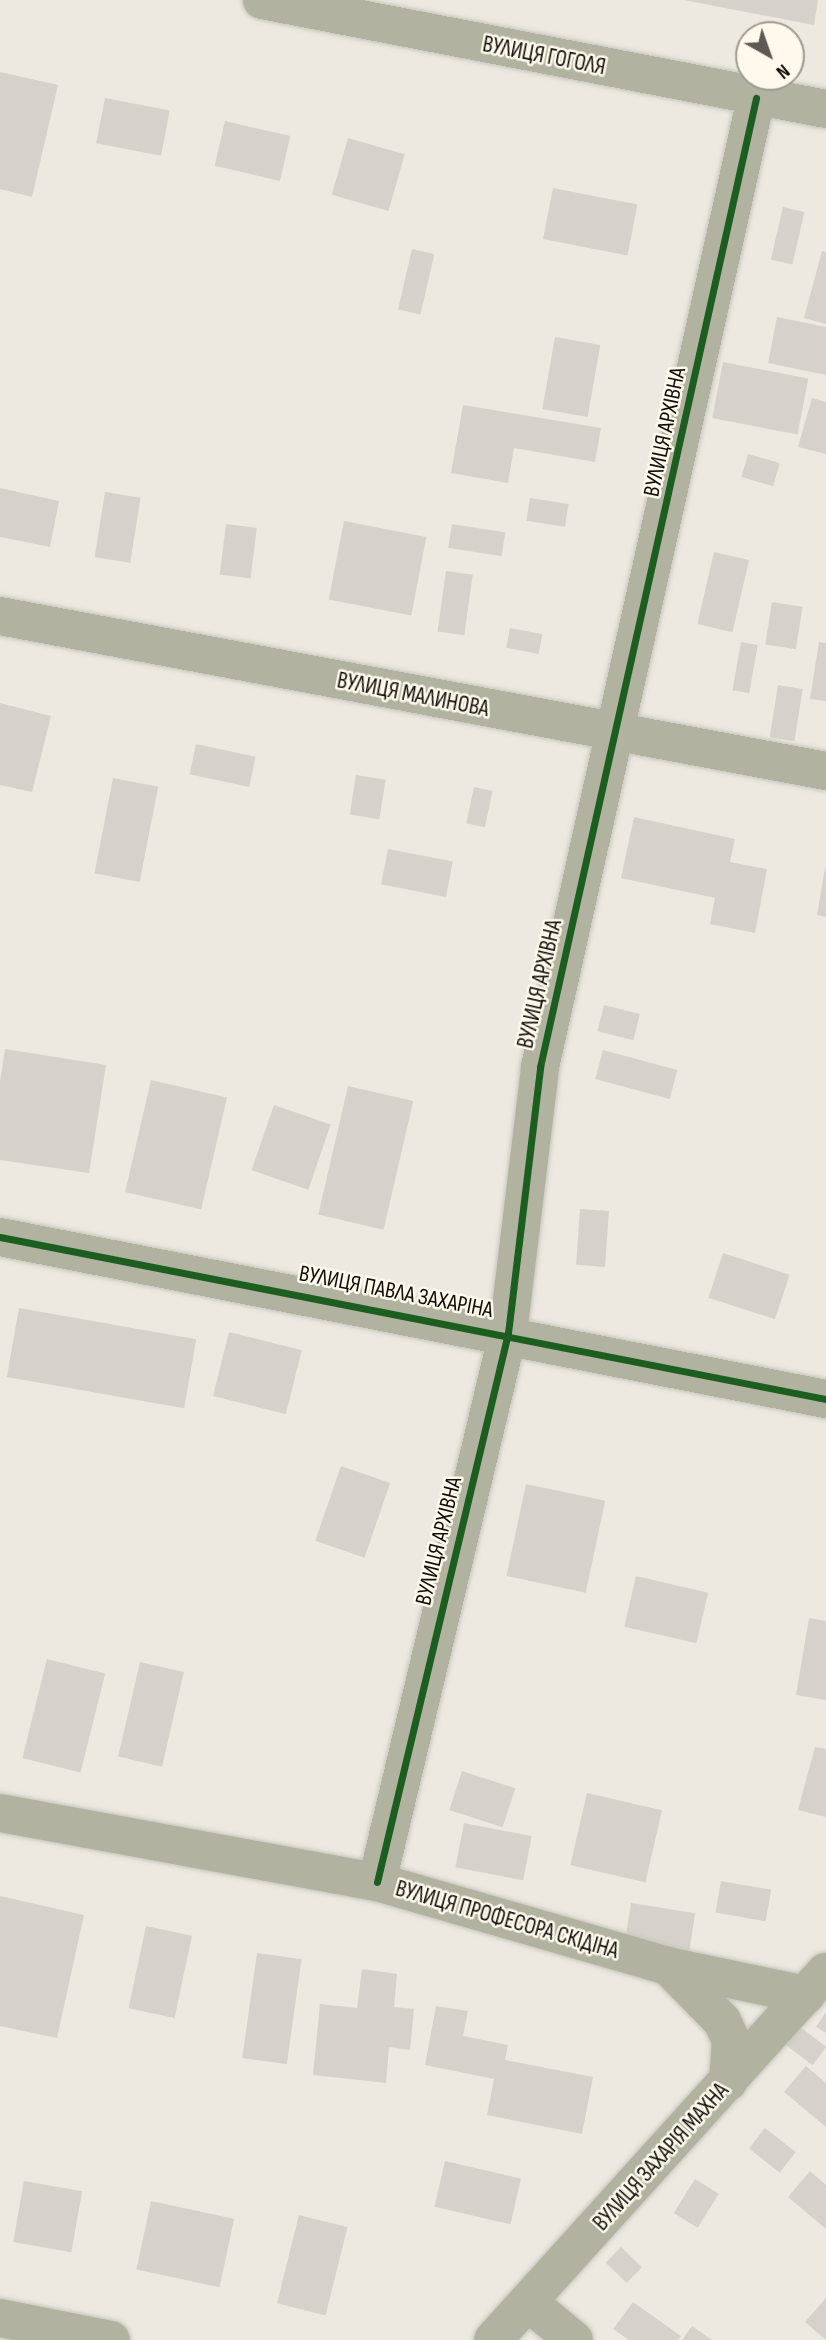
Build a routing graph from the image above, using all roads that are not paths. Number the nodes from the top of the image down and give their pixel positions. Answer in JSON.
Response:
{"nodes":[{"id":1,"x":262,"y":0,"type":"edge"},
{"id":2,"x":756,"y":98,"type":"junction"},
{"id":3,"x":826,"y":109,"type":"edge"},
{"id":4,"x":0,"y":616,"type":"edge"},
{"id":5,"x":618,"y":734,"type":"junction"},
{"id":6,"x":826,"y":771,"type":"edge"},
{"id":7,"x":0,"y":1237,"type":"edge"},
{"id":8,"x":508,"y":1333,"type":"junction"},
{"id":9,"x":826,"y":1399,"type":"edge"},
{"id":10,"x":0,"y":1813,"type":"edge"},
{"id":11,"x":377,"y":1882,"type":"junction"},
{"id":12,"x":668,"y":1966,"type":"junction"},
{"id":13,"x":816,"y":1984,"type":"edge"},
{"id":14,"x":728,"y":2082,"type":"junction"},
{"id":15,"x":530,"y":2303,"type":"junction"},
{"id":16,"x":0,"y":2318,"type":"edge"},
{"id":17,"x":111,"y":2340,"type":"edge"},
{"id":18,"x":493,"y":2340,"type":"edge"},
{"id":19,"x":574,"y":2340,"type":"edge"}],
"edges":[{"from":1,"to":2,"type":"street","name":"ВУЛИЦЯ ГОГОЛЯ"},
{"from":2,"to":3,"type":"street","name":"ВУЛИЦЯ ГОГОЛЯ"},
{"from":2,"to":5,"type":"street","name":"ВУЛИЦЯ АРХІВНА"},
{"from":4,"to":5,"type":"street","name":"ВУЛИЦЯ МАЛИНОВА"},
{"from":5,"to":6,"type":"street","name":"ВУЛИЦЯ МАЛИНОВА"},
{"from":5,"to":8,"type":"street","name":"ВУЛИЦЯ АРХІВНА"},
{"from":7,"to":8,"type":"street","name":"ВУЛИЦЯ ПАВЛА ЗАХАРІНА"},
{"from":8,"to":9,"type":"street","name":"ВУЛИЦЯ ПАВЛА ЗАХАРІНА"},
{"from":8,"to":11,"type":"street","name":"ВУЛИЦЯ АРХІВНА"},
{"from":10,"to":11,"type":"street","name":"ВУЛИЦЯ ПРОФЕСОРА СКІДІНА"},
{"from":11,"to":12,"type":"street","name":"ВУЛИЦЯ ПРОФЕСОРА СКІДІНА"},
{"from":12,"to":13,"type":"street","name":"ВУЛИЦЯ ПРОФЕСОРА СКІДІНА"},
{"from":12,"to":14,"type":"street"},
{"from":13,"to":14,"type":"street","name":"ВУЛИЦЯ ЗАХАРІЯ МАХНА"},
{"from":14,"to":15,"type":"street","name":"ВУЛИЦЯ ЗАХАРІЯ МАХНА"},
{"from":15,"to":18,"type":"street","name":"ВУЛИЦЯ ЗАХАРІЯ МАХНА"},
{"from":15,"to":19,"type":"street"},
{"from":16,"to":17,"type":"street"}]}
